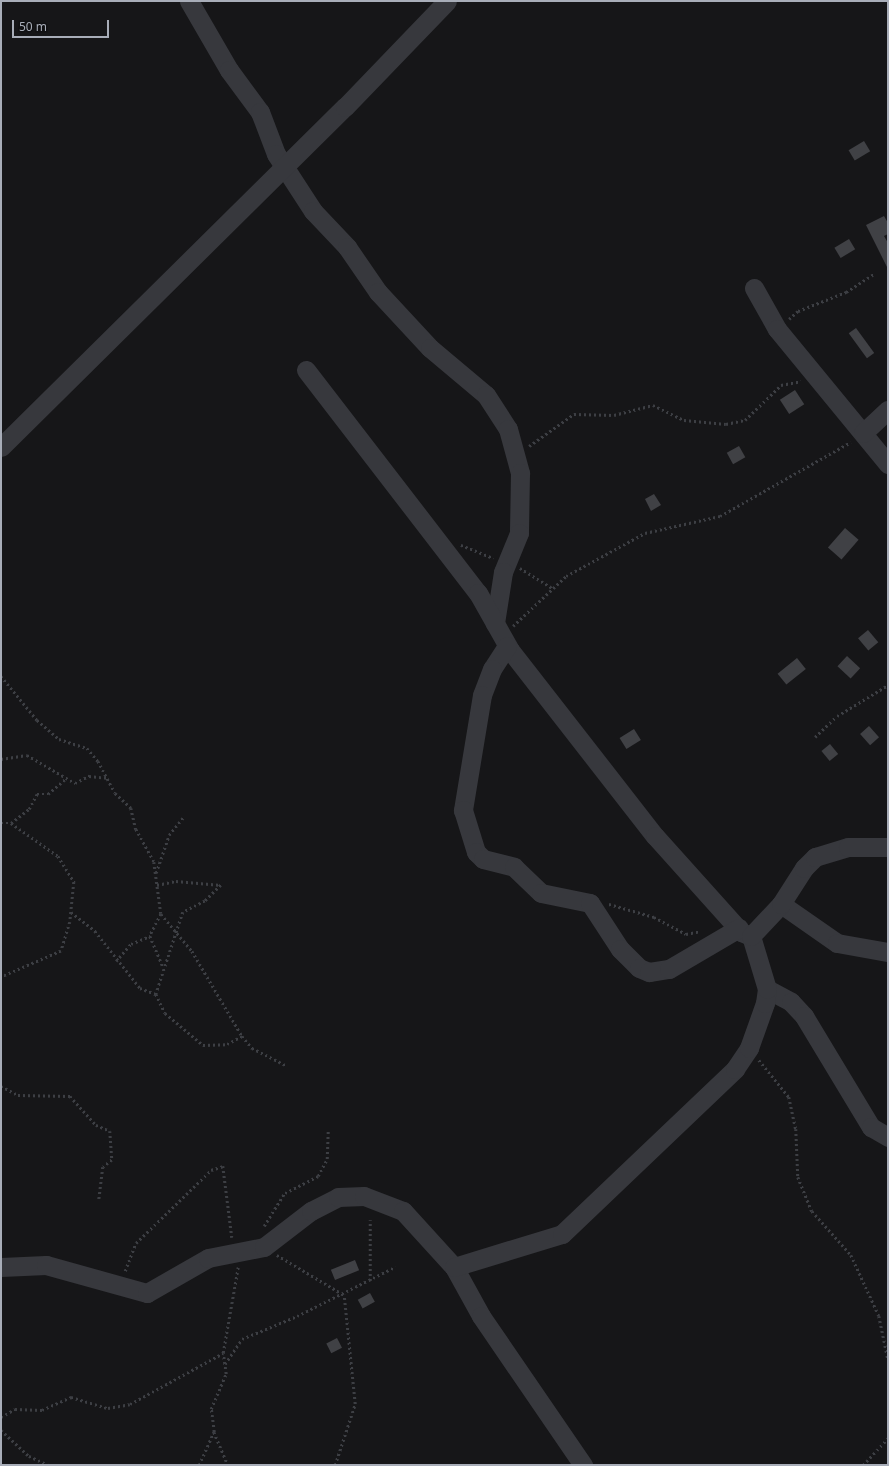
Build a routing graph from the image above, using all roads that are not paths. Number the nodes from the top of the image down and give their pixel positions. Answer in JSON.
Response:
{"nodes":[{"id":1,"x":189,"y":1,"type":"edge"},
{"id":2,"x":447,"y":1,"type":"edge"},
{"id":3,"x":283,"y":167,"type":"junction"},
{"id":4,"x":754,"y":288,"type":"dead end"},
{"id":5,"x":306,"y":370,"type":"dead end"},
{"id":6,"x":888,"y":410,"type":"edge"},
{"id":7,"x":863,"y":434,"type":"junction"},
{"id":8,"x":1,"y":446,"type":"edge"},
{"id":9,"x":888,"y":464,"type":"edge"},
{"id":10,"x":502,"y":636,"type":"junction"},
{"id":11,"x":888,"y":847,"type":"edge"},
{"id":12,"x":781,"y":904,"type":"junction"},
{"id":13,"x":739,"y":933,"type":"junction"},
{"id":14,"x":888,"y":952,"type":"edge"},
{"id":15,"x":766,"y":989,"type":"junction"},
{"id":16,"x":888,"y":1137,"type":"edge"},
{"id":17,"x":1,"y":1267,"type":"edge"},
{"id":18,"x":454,"y":1267,"type":"junction"},
{"id":19,"x":583,"y":1465,"type":"edge"}],
"edges":[{"from":1,"to":3,"type":"street"},
{"from":2,"to":3,"type":"street"},
{"from":3,"to":8,"type":"street"},
{"from":3,"to":10,"type":"street"},
{"from":4,"to":7,"type":"street"},
{"from":5,"to":10,"type":"street"},
{"from":6,"to":7,"type":"street"},
{"from":7,"to":9,"type":"street"},
{"from":10,"to":13,"type":"street"},
{"from":10,"to":13,"type":"street"},
{"from":11,"to":12,"type":"street"},
{"from":12,"to":13,"type":"street"},
{"from":12,"to":14,"type":"street"},
{"from":13,"to":15,"type":"street"},
{"from":15,"to":16,"type":"street"},
{"from":15,"to":18,"type":"street"},
{"from":17,"to":18,"type":"street"},
{"from":18,"to":19,"type":"street"}]}
